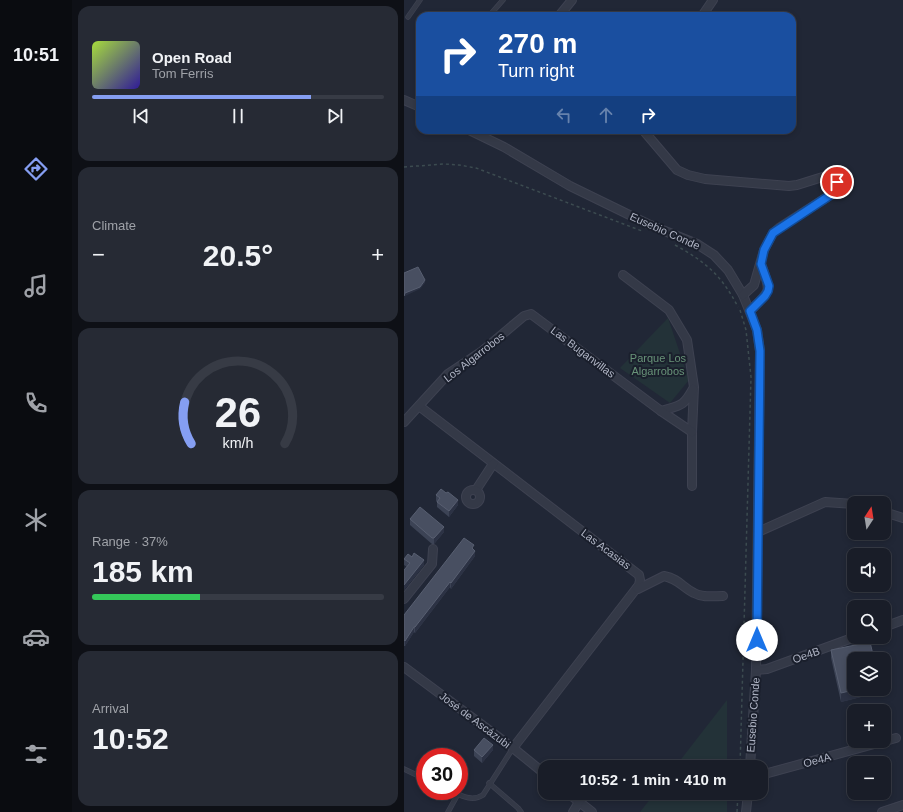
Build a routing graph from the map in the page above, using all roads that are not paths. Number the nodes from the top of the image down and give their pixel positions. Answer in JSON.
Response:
{"nodes":[{"id":1,"x":420,"y":0,"type":"edge"},
{"id":2,"x":503,"y":0,"type":"edge"},
{"id":3,"x":572,"y":0,"type":"edge"},
{"id":4,"x":713,"y":0,"type":"edge"},
{"id":5,"x":492,"y":12,"type":"edge"},
{"id":6,"x":562,"y":12,"type":"edge"},
{"id":7,"x":705,"y":12,"type":"edge"},
{"id":8,"x":408,"y":17,"type":"dead end"},
{"id":9,"x":404,"y":100,"type":"edge"},
{"id":10,"x":416,"y":103,"type":"edge"},
{"id":11,"x":478,"y":134,"type":"edge"},
{"id":12,"x":646,"y":134,"type":"edge"},
{"id":13,"x":761,"y":264,"type":"junction"},
{"id":14,"x":623,"y":275,"type":"dead end"},
{"id":15,"x":743,"y":295,"type":"junction"},
{"id":16,"x":750,"y":311,"type":"junction"},
{"id":17,"x":531,"y":314,"type":"joint"},
{"id":18,"x":694,"y":387,"type":"junction"},
{"id":19,"x":419,"y":406,"type":"junction"},
{"id":20,"x":661,"y":411,"type":"junction"},
{"id":21,"x":404,"y":422,"type":"edge"},
{"id":22,"x":692,"y":432,"type":"junction"},
{"id":23,"x":493,"y":464,"type":"junction"},
{"id":24,"x":692,"y":486,"type":"dead end"},
{"id":25,"x":476,"y":490,"type":"dead end"},
{"id":26,"x":847,"y":504,"type":"edge"},
{"id":27,"x":891,"y":514,"type":"edge"},
{"id":28,"x":903,"y":518,"type":"edge"},
{"id":29,"x":758,"y":532,"type":"junction"},
{"id":30,"x":433,"y":549,"type":"dead end"},
{"id":31,"x":636,"y":588,"type":"junction"},
{"id":32,"x":723,"y":596,"type":"dead end"},
{"id":33,"x":404,"y":599,"type":"edge"},
{"id":34,"x":903,"y":620,"type":"edge"},
{"id":35,"x":891,"y":624,"type":"edge"},
{"id":36,"x":847,"y":640,"type":"edge"},
{"id":37,"x":404,"y":667,"type":"edge"},
{"id":38,"x":756,"y":670,"type":"junction"},
{"id":39,"x":896,"y":738,"type":"dead end"},
{"id":40,"x":513,"y":748,"type":"junction"},
{"id":41,"x":750,"y":760,"type":"edge"},
{"id":42,"x":538,"y":768,"type":"edge"},
{"id":43,"x":404,"y":769,"type":"edge"},
{"id":44,"x":768,"y":773,"type":"edge"},
{"id":45,"x":416,"y":775,"type":"edge"},
{"id":46,"x":489,"y":783,"type":"junction"},
{"id":47,"x":468,"y":797,"type":"edge"},
{"id":48,"x":455,"y":800,"type":"edge"},
{"id":49,"x":577,"y":800,"type":"edge"},
{"id":50,"x":747,"y":800,"type":"edge"},
{"id":51,"x":579,"y":802,"type":"junction"},
{"id":52,"x":903,"y":805,"type":"edge"},
{"id":53,"x":448,"y":812,"type":"edge"},
{"id":54,"x":521,"y":812,"type":"edge"},
{"id":55,"x":573,"y":812,"type":"edge"},
{"id":56,"x":592,"y":812,"type":"edge"},
{"id":57,"x":746,"y":812,"type":"edge"},
{"id":58,"x":882,"y":812,"type":"edge"}],
"edges":[{"from":1,"to":8,"type":"lane"},
{"from":2,"to":5,"type":"lane"},
{"from":3,"to":6,"type":"street"},
{"from":4,"to":7,"type":"street"},
{"from":9,"to":10,"type":"street"},
{"from":11,"to":15,"type":"street","name":"Eusebio Conde"},
{"from":12,"to":13,"type":"street"},
{"from":13,"to":15,"type":"street"},
{"from":13,"to":16,"type":"street"},
{"from":14,"to":18,"type":"street"},
{"from":15,"to":16,"type":"street","name":"Eusebio Conde"},
{"from":16,"to":29,"type":"street","name":"Eusebio Conde"},
{"from":17,"to":19,"type":"street","name":"Los Algarrobos"},
{"from":17,"to":20,"type":"street","name":"Las Buganvillas"},
{"from":18,"to":20,"type":"street"},
{"from":18,"to":22,"type":"street"},
{"from":19,"to":21,"type":"street","name":"Los Algarrobos"},
{"from":19,"to":23,"type":"street","name":"Las Acasias"},
{"from":20,"to":22,"type":"street","name":"Las Buganvillas"},
{"from":22,"to":24,"type":"street"},
{"from":23,"to":25,"type":"street"},
{"from":23,"to":31,"type":"street","name":"Las Acasias"},
{"from":26,"to":29,"type":"street"},
{"from":27,"to":28,"type":"street"},
{"from":29,"to":38,"type":"street","name":"Eusebio Conde"},
{"from":30,"to":33,"type":"street"},
{"from":31,"to":32,"type":"street"},
{"from":31,"to":40,"type":"street"},
{"from":34,"to":35,"type":"street"},
{"from":36,"to":38,"type":"street","name":"Oe4B"},
{"from":37,"to":40,"type":"street","name":"José de Ascázubi"},
{"from":38,"to":41,"type":"street","name":"Eusebio Conde"},
{"from":39,"to":44,"type":"street","name":"Oe4A"},
{"from":40,"to":42,"type":"street","name":"José de Ascázubi"},
{"from":40,"to":46,"type":"lane"},
{"from":43,"to":45,"type":"lane"},
{"from":46,"to":47,"type":"lane"},
{"from":46,"to":54,"type":"lane"},
{"from":48,"to":53,"type":"lane"},
{"from":49,"to":51,"type":"street"},
{"from":50,"to":57,"type":"street"},
{"from":51,"to":55,"type":"street"},
{"from":51,"to":56,"type":"street"},
{"from":52,"to":58,"type":"street"}]}
